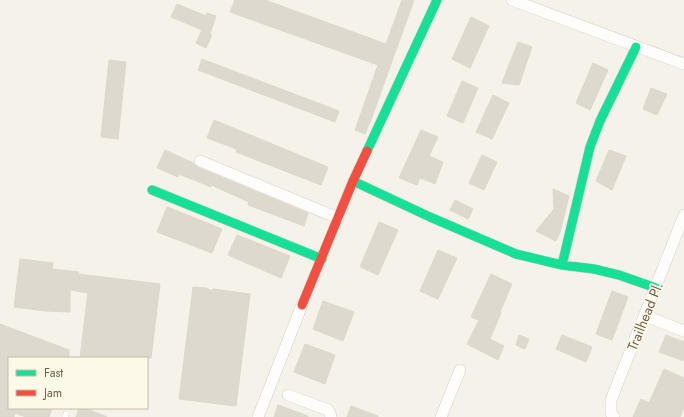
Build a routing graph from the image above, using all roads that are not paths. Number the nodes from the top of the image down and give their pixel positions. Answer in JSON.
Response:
{"nodes":[{"id":1,"x":437,"y":0,"type":"edge"},
{"id":2,"x":512,"y":0,"type":"edge"},
{"id":3,"x":636,"y":47,"type":"junction"},
{"id":4,"x":684,"y":64,"type":"edge"},
{"id":5,"x":200,"y":160,"type":"dead end"},
{"id":6,"x":353,"y":181,"type":"junction"},
{"id":7,"x":152,"y":190,"type":"dead end"},
{"id":8,"x":684,"y":215,"type":"edge"},
{"id":9,"x":338,"y":218,"type":"junction"},
{"id":10,"x":322,"y":258,"type":"junction"},
{"id":11,"x":562,"y":265,"type":"junction"},
{"id":12,"x":656,"y":288,"type":"junction"},
{"id":13,"x":302,"y":305,"type":"joint"},
{"id":14,"x":645,"y":316,"type":"junction"},
{"id":15,"x":684,"y":331,"type":"edge"},
{"id":16,"x":460,"y":370,"type":"dead end"},
{"id":17,"x":288,"y":395,"type":"dead end"},
{"id":18,"x":258,"y":417,"type":"edge"},
{"id":19,"x":331,"y":417,"type":"edge"},
{"id":20,"x":441,"y":417,"type":"edge"},
{"id":21,"x":614,"y":417,"type":"edge"}],
"edges":[{"from":1,"to":6,"type":"street"},
{"from":2,"to":3,"type":"street"},
{"from":3,"to":4,"type":"street"},
{"from":3,"to":11,"type":"street"},
{"from":5,"to":9,"type":"street"},
{"from":6,"to":9,"type":"street"},
{"from":6,"to":11,"type":"street"},
{"from":7,"to":10,"type":"street"},
{"from":8,"to":12,"type":"street","name":"Trailhead Pl."},
{"from":9,"to":10,"type":"street"},
{"from":10,"to":13,"type":"street"},
{"from":11,"to":12,"type":"street"},
{"from":12,"to":14,"type":"street","name":"Trailhead Pl."},
{"from":13,"to":18,"type":"street"},
{"from":14,"to":15,"type":"street"},
{"from":14,"to":21,"type":"street","name":"Trailhead Pl."},
{"from":16,"to":20,"type":"street"},
{"from":17,"to":19,"type":"street"}]}
